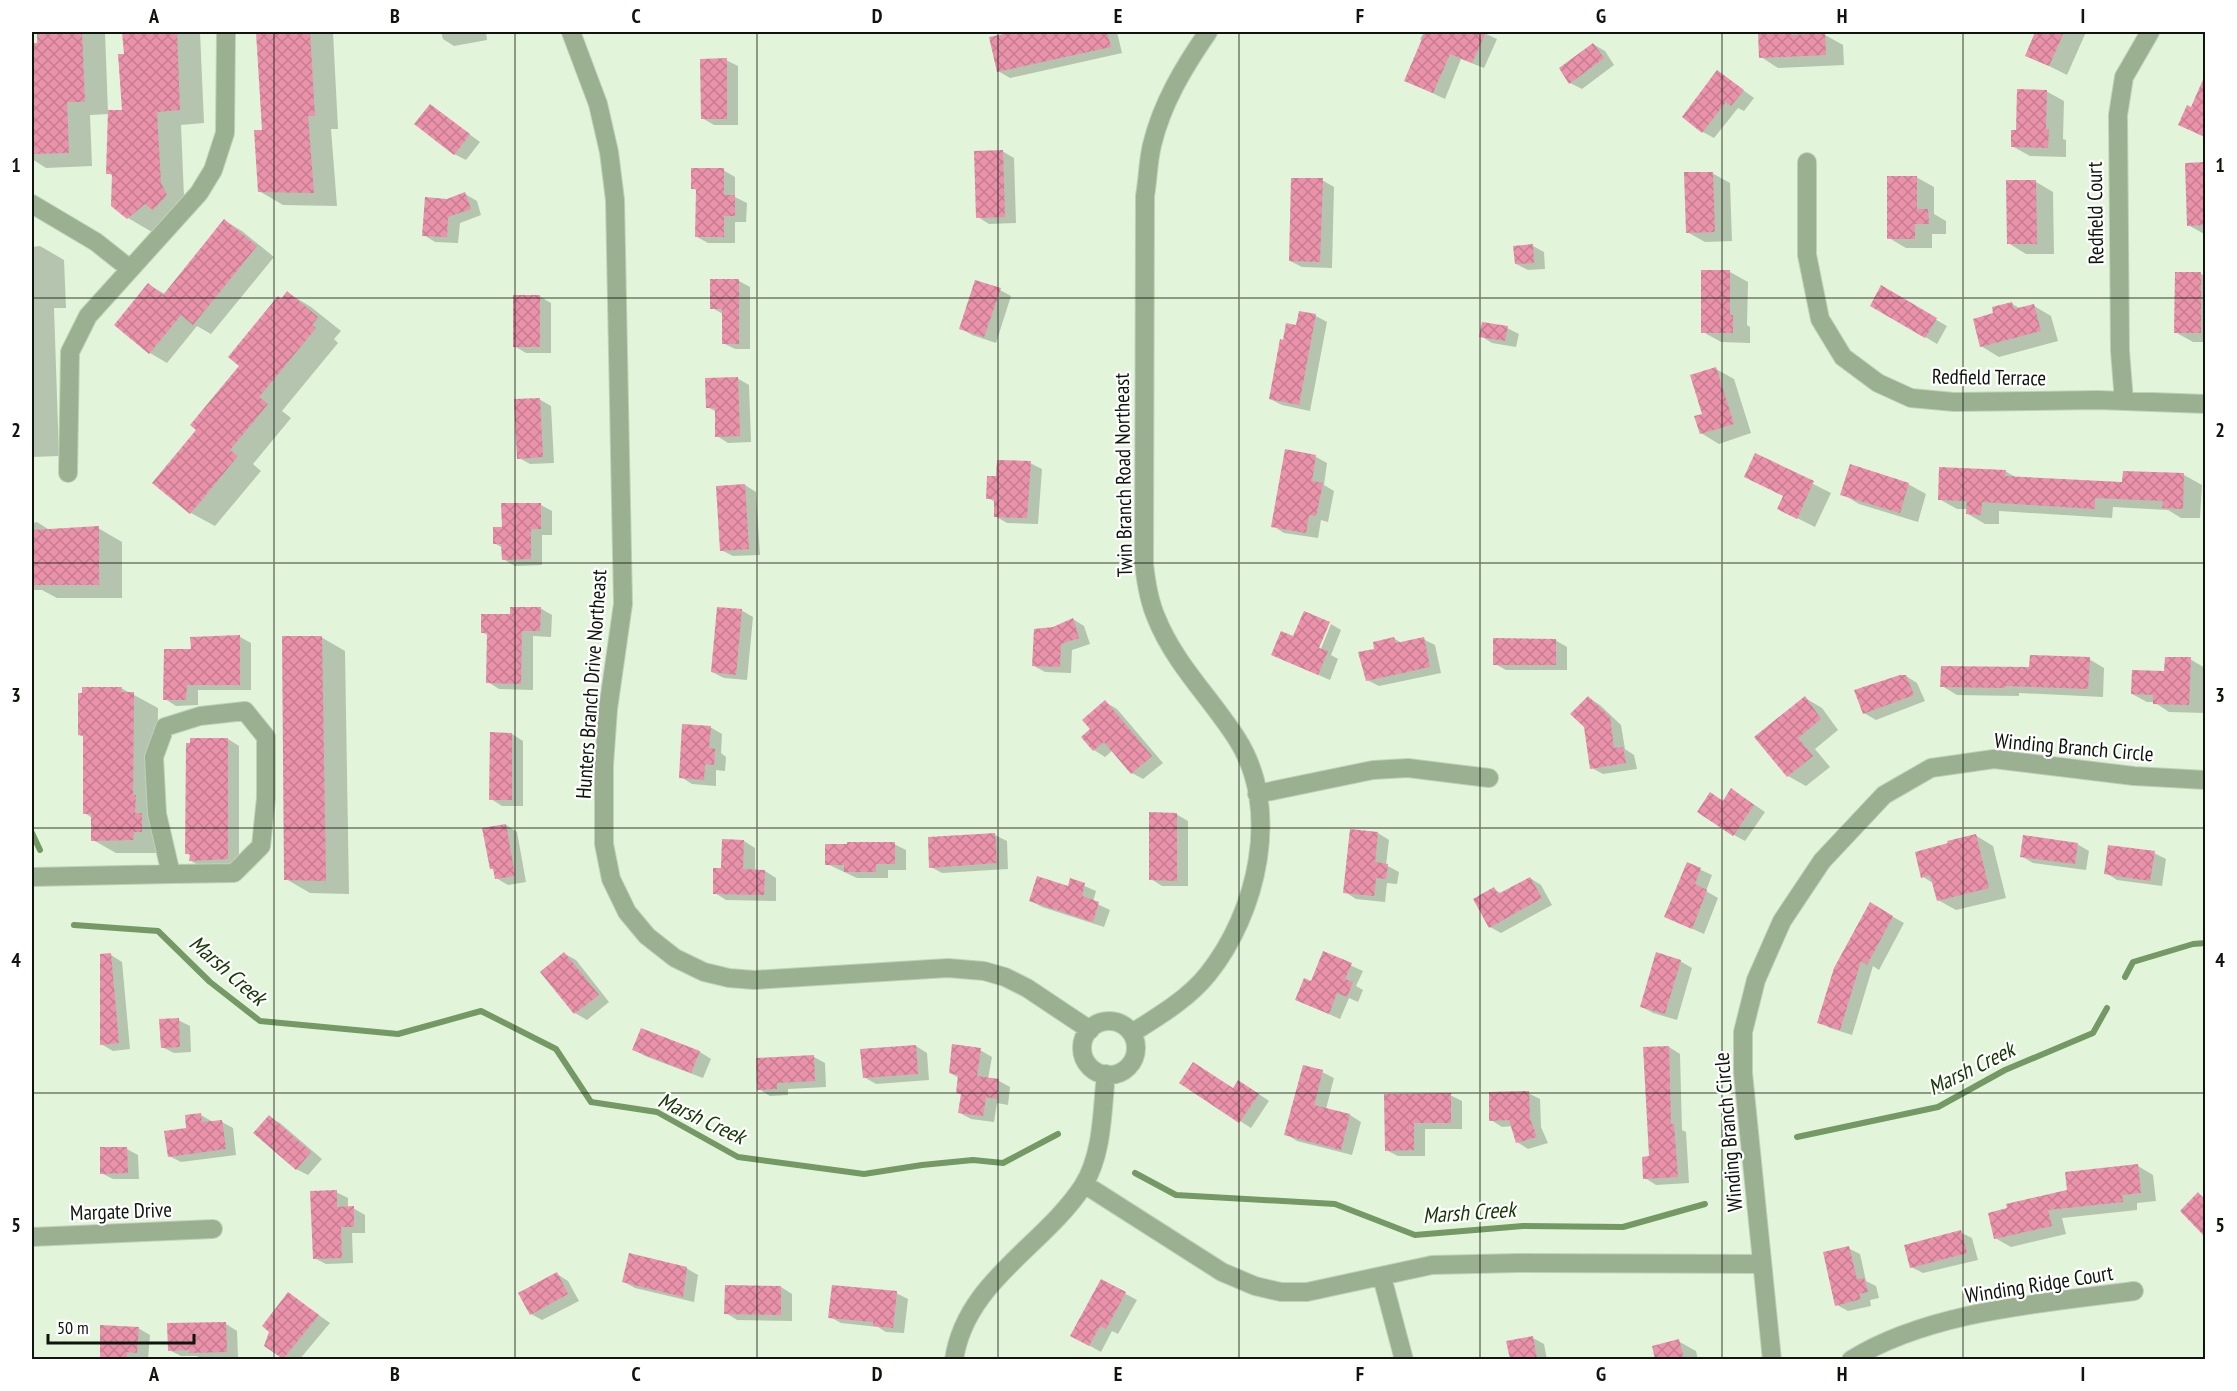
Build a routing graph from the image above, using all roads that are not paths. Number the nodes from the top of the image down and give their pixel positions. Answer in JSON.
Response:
{"nodes":[{"id":1,"x":226,"y":32,"type":"edge"},
{"id":2,"x":571,"y":32,"type":"edge"},
{"id":3,"x":1208,"y":32,"type":"edge"},
{"id":4,"x":2150,"y":32,"type":"edge"},
{"id":5,"x":1807,"y":162,"type":"dead end"},
{"id":6,"x":32,"y":204,"type":"edge"},
{"id":7,"x":130,"y":269,"type":"junction"},
{"id":8,"x":2124,"y":401,"type":"junction"},
{"id":9,"x":2205,"y":404,"type":"edge"},
{"id":10,"x":68,"y":473,"type":"dead end"},
{"id":11,"x":1489,"y":778,"type":"dead end"},
{"id":12,"x":2205,"y":780,"type":"edge"},
{"id":13,"x":1257,"y":794,"type":"junction"},
{"id":14,"x":171,"y":874,"type":"junction"},
{"id":15,"x":32,"y":877,"type":"edge"},
{"id":16,"x":1090,"y":1030,"type":"junction"},
{"id":17,"x":1132,"y":1033,"type":"junction"},
{"id":18,"x":1106,"y":1074,"type":"junction"},
{"id":19,"x":1084,"y":1184,"type":"junction"},
{"id":20,"x":213,"y":1229,"type":"dead end"},
{"id":21,"x":32,"y":1237,"type":"edge"},
{"id":22,"x":1762,"y":1264,"type":"junction"},
{"id":23,"x":1382,"y":1277,"type":"junction"},
{"id":24,"x":2134,"y":1291,"type":"dead end"},
{"id":25,"x":954,"y":1359,"type":"edge"},
{"id":26,"x":1404,"y":1359,"type":"edge"},
{"id":27,"x":1772,"y":1359,"type":"edge"},
{"id":28,"x":1851,"y":1359,"type":"edge"}],
"edges":[{"from":1,"to":7,"type":"street"},
{"from":2,"to":16,"type":"street","name":"Hunters Branch Drive Northeast"},
{"from":3,"to":13,"type":"street","name":"Twin Branch Road Northeast"},
{"from":4,"to":8,"type":"street","name":"Redfield Court"},
{"from":5,"to":8,"type":"street","name":"Redfield Terrace"},
{"from":6,"to":7,"type":"street"},
{"from":7,"to":10,"type":"street"},
{"from":8,"to":9,"type":"street","name":"Redfield Terrace"},
{"from":11,"to":13,"type":"street"},
{"from":12,"to":22,"type":"street","name":"Winding Branch Circle"},
{"from":13,"to":17,"type":"street","name":"Twin Branch Road Northeast"},
{"from":14,"to":14,"type":"street"},
{"from":14,"to":15,"type":"street"},
{"from":16,"to":17,"type":"street"},
{"from":16,"to":18,"type":"street"},
{"from":17,"to":18,"type":"street"},
{"from":18,"to":19,"type":"street"},
{"from":19,"to":23,"type":"street"},
{"from":19,"to":25,"type":"street"},
{"from":20,"to":21,"type":"street","name":"Margate Drive"},
{"from":22,"to":23,"type":"street"},
{"from":22,"to":27,"type":"street","name":"Winding Branch Circle"},
{"from":23,"to":26,"type":"street"},
{"from":24,"to":28,"type":"street","name":"Winding Ridge Court"}]}
